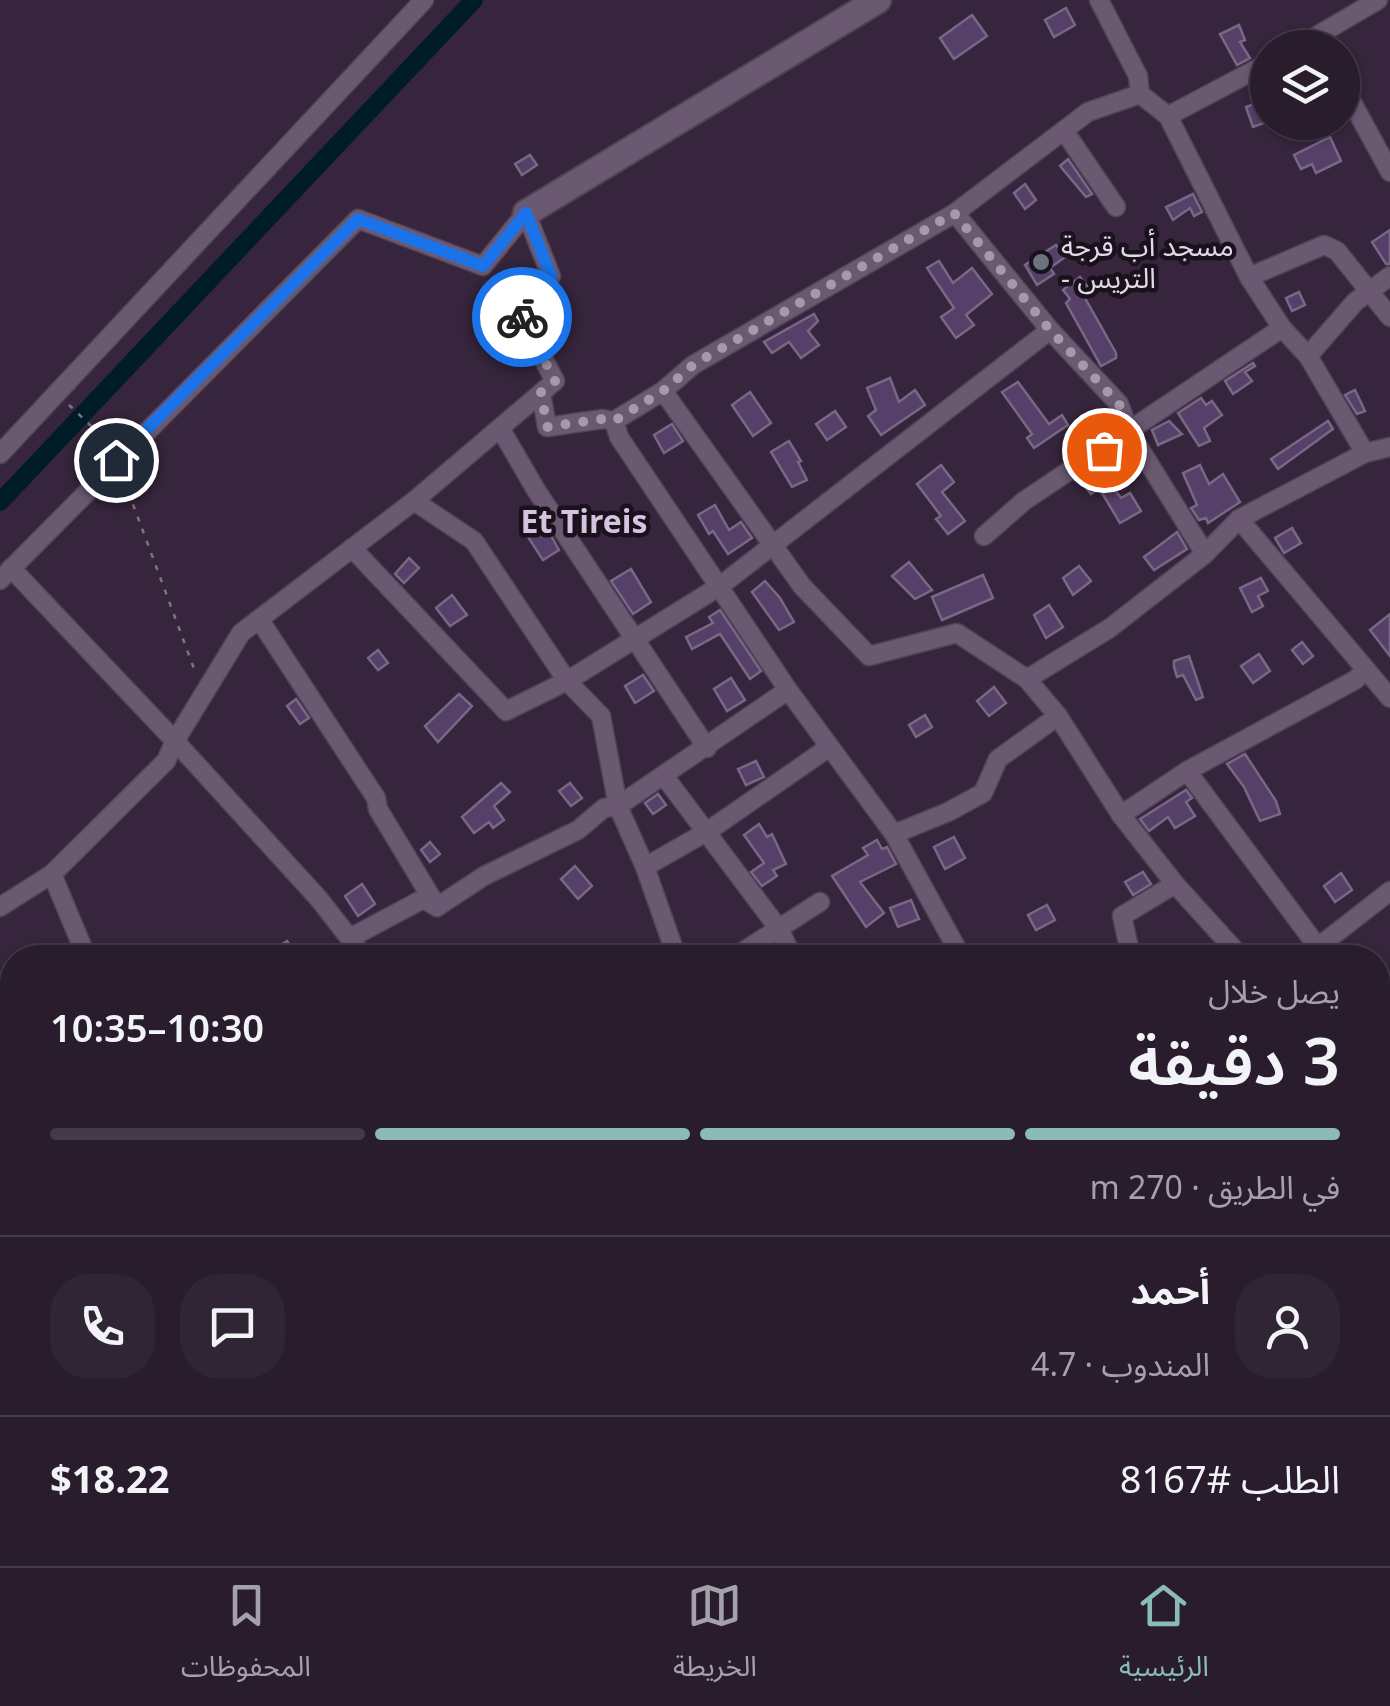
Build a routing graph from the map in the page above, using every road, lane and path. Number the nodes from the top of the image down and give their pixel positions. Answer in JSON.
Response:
{"nodes":[{"id":1,"x":424,"y":0,"type":"edge"},
{"id":2,"x":878,"y":0,"type":"edge"},
{"id":3,"x":1100,"y":0,"type":"edge"},
{"id":4,"x":1378,"y":0,"type":"edge"},
{"id":5,"x":1337,"y":30,"type":"edge"},
{"id":6,"x":1250,"y":73,"type":"edge"},
{"id":7,"x":1140,"y":94,"type":"junction"},
{"id":8,"x":1168,"y":116,"type":"junction"},
{"id":9,"x":1360,"y":116,"type":"edge"},
{"id":10,"x":1065,"y":132,"type":"junction"},
{"id":11,"x":1388,"y":165,"type":"edge"},
{"id":12,"x":1116,"y":208,"type":"dead end"},
{"id":13,"x":526,"y":213,"type":"junction"},
{"id":14,"x":954,"y":213,"type":"junction"},
{"id":15,"x":1390,"y":276,"type":"edge"},
{"id":16,"x":1249,"y":277,"type":"junction"},
{"id":17,"x":1368,"y":292,"type":"junction"},
{"id":18,"x":1390,"y":317,"type":"edge"},
{"id":19,"x":1282,"y":328,"type":"junction"},
{"id":20,"x":1050,"y":330,"type":"junction"},
{"id":21,"x":1308,"y":356,"type":"junction"},
{"id":22,"x":663,"y":391,"type":"junction"},
{"id":23,"x":541,"y":392,"type":"junction"},
{"id":24,"x":60,"y":397,"type":"dead end"},
{"id":25,"x":614,"y":421,"type":"junction"},
{"id":26,"x":500,"y":428,"type":"junction"},
{"id":27,"x":1130,"y":433,"type":"junction"},
{"id":28,"x":1390,"y":447,"type":"edge"},
{"id":29,"x":1365,"y":453,"type":"junction"},
{"id":30,"x":0,"y":454,"type":"edge"},
{"id":31,"x":116,"y":460,"type":"junction"},
{"id":32,"x":414,"y":501,"type":"junction"},
{"id":33,"x":1239,"y":519,"type":"junction"},
{"id":34,"x":984,"y":536,"type":"dead end"},
{"id":35,"x":773,"y":544,"type":"junction"},
{"id":36,"x":352,"y":548,"type":"junction"},
{"id":37,"x":1205,"y":554,"type":"junction"},
{"id":38,"x":6,"y":574,"type":"edge"},
{"id":39,"x":720,"y":586,"type":"junction"},
{"id":40,"x":259,"y":619,"type":"junction"},
{"id":41,"x":637,"y":639,"type":"junction"},
{"id":42,"x":1366,"y":670,"type":"junction"},
{"id":43,"x":1028,"y":678,"type":"junction"},
{"id":44,"x":567,"y":681,"type":"junction"},
{"id":45,"x":788,"y":690,"type":"junction"},
{"id":46,"x":204,"y":694,"type":"junction"},
{"id":47,"x":1390,"y":698,"type":"edge"},
{"id":48,"x":1058,"y":716,"type":"junction"},
{"id":49,"x":175,"y":741,"type":"junction"},
{"id":50,"x":707,"y":748,"type":"junction"},
{"id":51,"x":828,"y":748,"type":"junction"},
{"id":52,"x":1186,"y":770,"type":"junction"},
{"id":53,"x":664,"y":776,"type":"junction"},
{"id":54,"x":618,"y":806,"type":"junction"},
{"id":55,"x":1121,"y":815,"type":"junction"},
{"id":56,"x":708,"y":831,"type":"junction"},
{"id":57,"x":894,"y":834,"type":"junction"},
{"id":58,"x":645,"y":867,"type":"junction"},
{"id":59,"x":52,"y":874,"type":"junction"},
{"id":60,"x":1175,"y":884,"type":"junction"},
{"id":61,"x":1390,"y":892,"type":"edge"},
{"id":62,"x":820,"y":902,"type":"dead end"},
{"id":63,"x":0,"y":907,"type":"edge"},
{"id":64,"x":437,"y":907,"type":"junction"},
{"id":65,"x":778,"y":929,"type":"junction"},
{"id":66,"x":350,"y":938,"type":"junction"},
{"id":67,"x":82,"y":945,"type":"edge"},
{"id":68,"x":355,"y":945,"type":"edge"},
{"id":69,"x":672,"y":945,"type":"edge"},
{"id":70,"x":753,"y":945,"type":"edge"},
{"id":71,"x":787,"y":945,"type":"edge"},
{"id":72,"x":955,"y":945,"type":"edge"},
{"id":73,"x":1127,"y":945,"type":"edge"},
{"id":74,"x":1230,"y":945,"type":"edge"},
{"id":75,"x":1306,"y":945,"type":"edge"},
{"id":76,"x":1320,"y":945,"type":"edge"}],
"edges":[{"from":1,"to":30,"type":"street"},
{"from":2,"to":13,"type":"street"},
{"from":3,"to":7,"type":"street"},
{"from":4,"to":5,"type":"street"},
{"from":6,"to":8,"type":"street"},
{"from":7,"to":8,"type":"street"},
{"from":7,"to":10,"type":"street"},
{"from":8,"to":16,"type":"street"},
{"from":9,"to":11,"type":"street"},
{"from":10,"to":12,"type":"street"},
{"from":10,"to":14,"type":"street"},
{"from":13,"to":23,"type":"street"},
{"from":13,"to":31,"type":"street"},
{"from":14,"to":20,"type":"street"},
{"from":14,"to":22,"type":"street"},
{"from":15,"to":17,"type":"street"},
{"from":16,"to":17,"type":"street"},
{"from":16,"to":19,"type":"street"},
{"from":17,"to":18,"type":"street"},
{"from":17,"to":21,"type":"street"},
{"from":19,"to":21,"type":"street"},
{"from":19,"to":27,"type":"street"},
{"from":20,"to":27,"type":"street"},
{"from":20,"to":35,"type":"street"},
{"from":21,"to":29,"type":"street"},
{"from":22,"to":25,"type":"street"},
{"from":22,"to":35,"type":"street"},
{"from":23,"to":25,"type":"street"},
{"from":23,"to":26,"type":"street"},
{"from":24,"to":31,"type":"path"},
{"from":25,"to":39,"type":"street"},
{"from":26,"to":32,"type":"street"},
{"from":26,"to":41,"type":"street"},
{"from":27,"to":34,"type":"street"},
{"from":27,"to":37,"type":"street"},
{"from":28,"to":29,"type":"street"},
{"from":29,"to":33,"type":"street"},
{"from":31,"to":38,"type":"street"},
{"from":31,"to":46,"type":"path"},
{"from":32,"to":36,"type":"street"},
{"from":32,"to":44,"type":"street"},
{"from":33,"to":37,"type":"street"},
{"from":33,"to":42,"type":"street"},
{"from":35,"to":39,"type":"street"},
{"from":35,"to":43,"type":"street"},
{"from":36,"to":40,"type":"street"},
{"from":36,"to":44,"type":"street"},
{"from":37,"to":43,"type":"street"},
{"from":38,"to":49,"type":"street"},
{"from":39,"to":41,"type":"street"},
{"from":39,"to":45,"type":"street"},
{"from":40,"to":46,"type":"street"},
{"from":40,"to":64,"type":"street"},
{"from":41,"to":44,"type":"street"},
{"from":41,"to":50,"type":"street"},
{"from":42,"to":47,"type":"street"},
{"from":42,"to":52,"type":"street"},
{"from":43,"to":48,"type":"street"},
{"from":44,"to":54,"type":"street"},
{"from":45,"to":50,"type":"street"},
{"from":45,"to":51,"type":"street"},
{"from":46,"to":49,"type":"street"},
{"from":48,"to":55,"type":"street"},
{"from":48,"to":57,"type":"street"},
{"from":49,"to":59,"type":"street"},
{"from":49,"to":66,"type":"street"},
{"from":50,"to":53,"type":"street"},
{"from":51,"to":56,"type":"street"},
{"from":51,"to":57,"type":"street"},
{"from":52,"to":55,"type":"street"},
{"from":52,"to":75,"type":"street"},
{"from":53,"to":54,"type":"street"},
{"from":53,"to":56,"type":"street"},
{"from":54,"to":58,"type":"street"},
{"from":54,"to":64,"type":"street"},
{"from":55,"to":60,"type":"street"},
{"from":56,"to":58,"type":"street"},
{"from":56,"to":65,"type":"street"},
{"from":57,"to":72,"type":"street"},
{"from":58,"to":69,"type":"street"},
{"from":59,"to":63,"type":"street"},
{"from":59,"to":67,"type":"street"},
{"from":60,"to":73,"type":"street"},
{"from":60,"to":74,"type":"street"},
{"from":61,"to":76,"type":"street"},
{"from":62,"to":65,"type":"street"},
{"from":64,"to":66,"type":"street"},
{"from":65,"to":70,"type":"street"},
{"from":65,"to":71,"type":"street"},
{"from":66,"to":68,"type":"street"}]}
